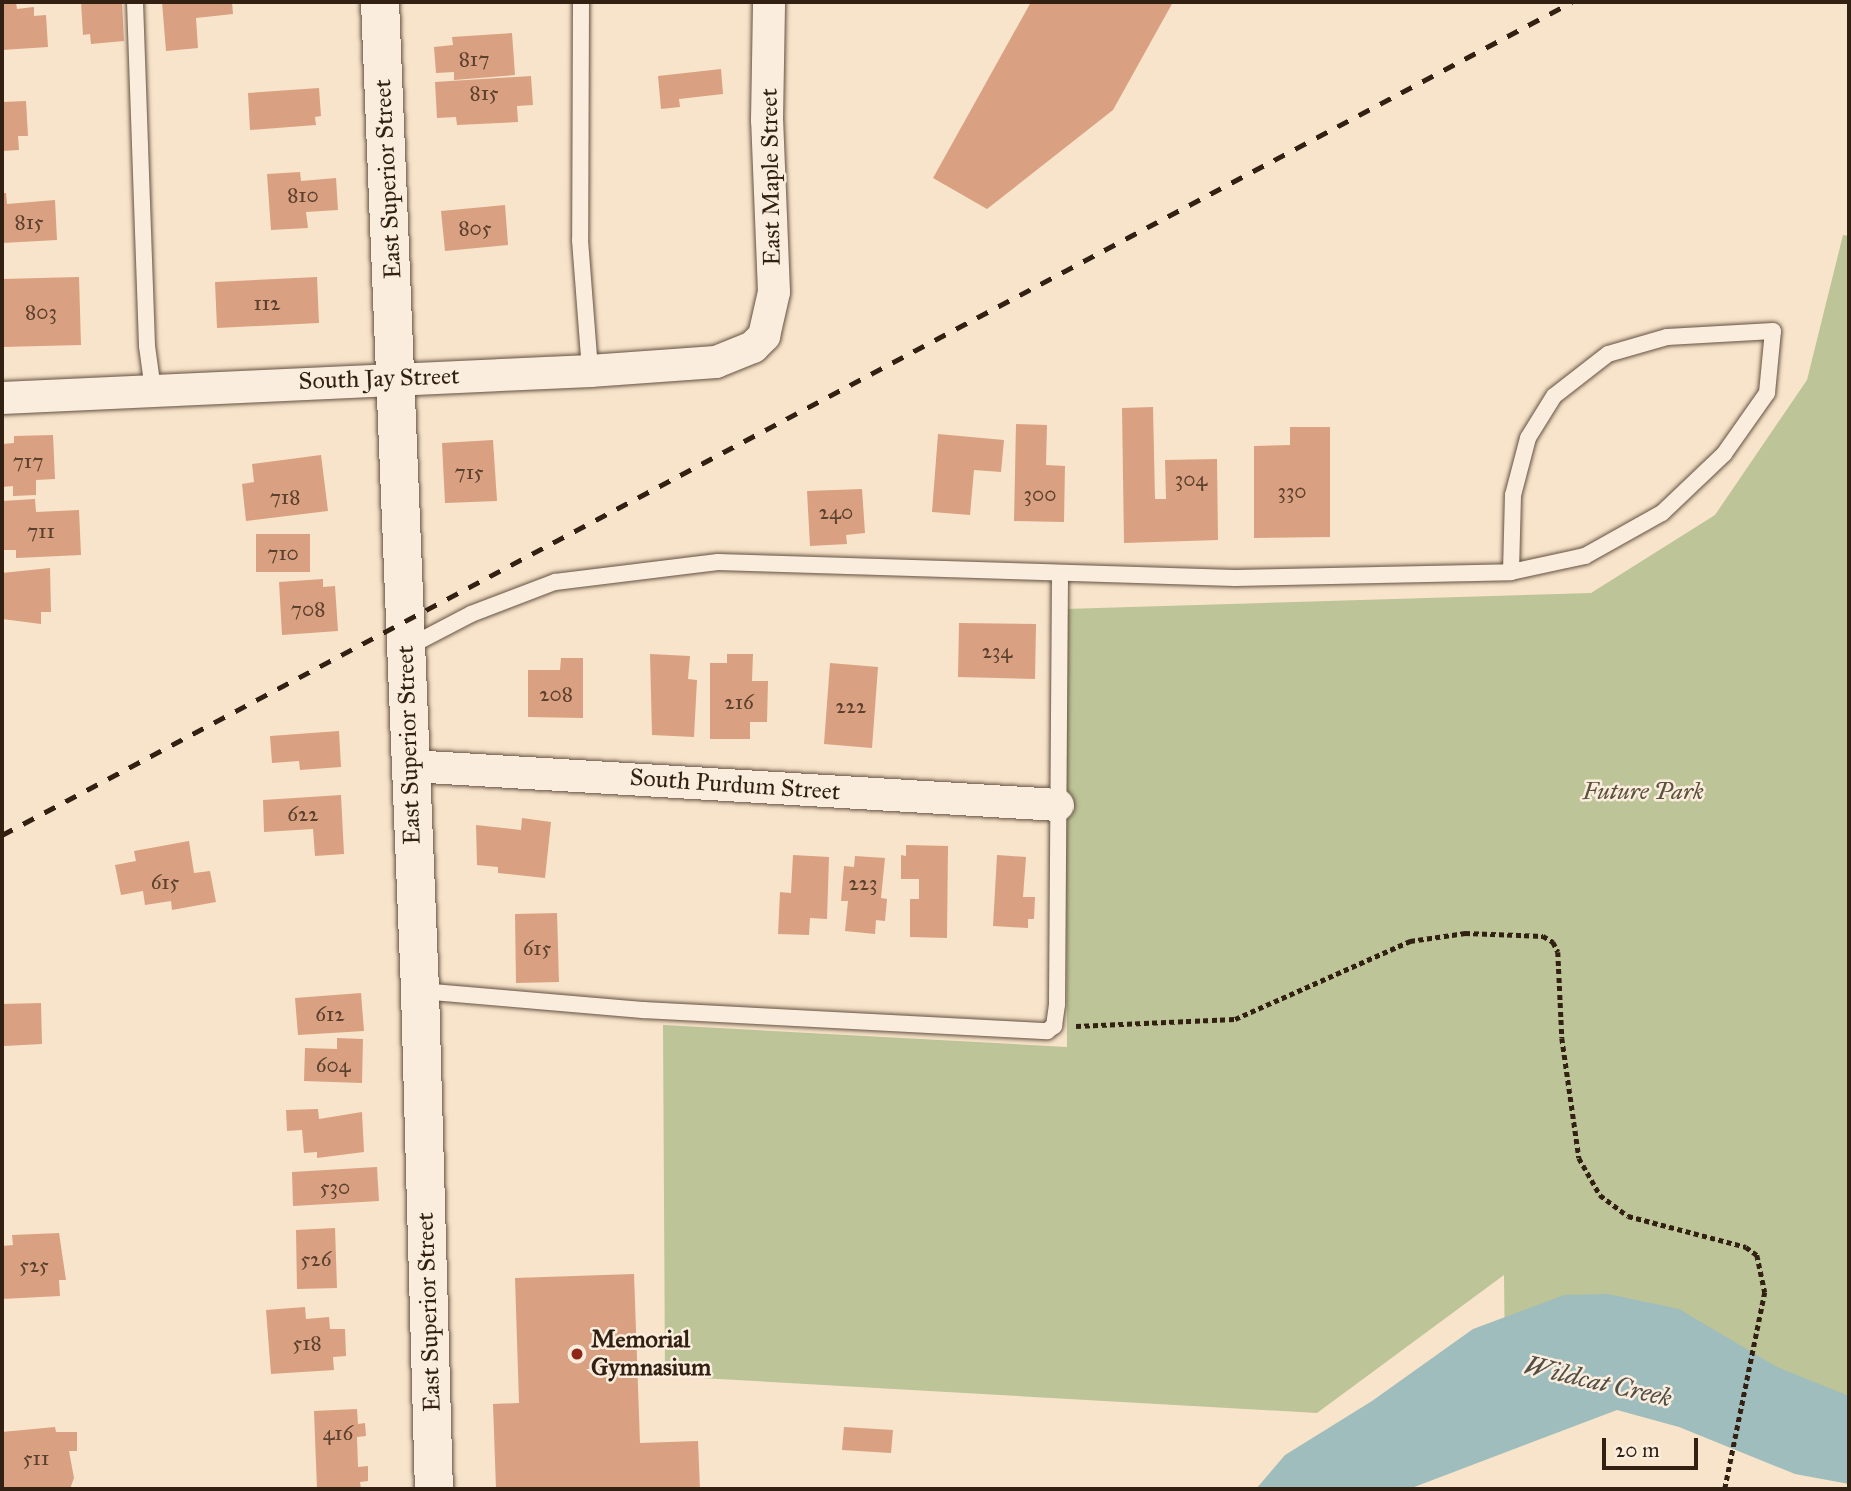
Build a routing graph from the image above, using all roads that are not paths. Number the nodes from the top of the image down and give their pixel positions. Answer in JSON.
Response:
{"nodes":[{"id":1,"x":135,"y":2,"type":"edge"},
{"id":2,"x":380,"y":2,"type":"edge"},
{"id":3,"x":581,"y":2,"type":"edge"},
{"id":4,"x":769,"y":2,"type":"edge"},
{"id":5,"x":753,"y":347,"type":"joint"},
{"id":6,"x":590,"y":371,"type":"junction"},
{"id":7,"x":396,"y":378,"type":"junction"},
{"id":8,"x":153,"y":390,"type":"junction"},
{"id":9,"x":2,"y":398,"type":"edge"},
{"id":10,"x":1511,"y":572,"type":"junction"},
{"id":11,"x":1060,"y":573,"type":"junction"},
{"id":12,"x":405,"y":648,"type":"junction"},
{"id":13,"x":411,"y":766,"type":"junction"},
{"id":14,"x":1058,"y":805,"type":"junction"},
{"id":15,"x":419,"y":991,"type":"junction"},
{"id":16,"x":434,"y":1489,"type":"edge"}],
"edges":[{"from":1,"to":8,"type":"lane"},
{"from":2,"to":7,"type":"street","name":"East Superior Street"},
{"from":3,"to":6,"type":"lane"},
{"from":4,"to":5,"type":"street","name":"East Maple Street"},
{"from":5,"to":6,"type":"street","name":"South Jay Street"},
{"from":6,"to":7,"type":"street","name":"South Jay Street"},
{"from":7,"to":8,"type":"street","name":"South Jay Street"},
{"from":7,"to":12,"type":"street","name":"East Superior Street"},
{"from":8,"to":9,"type":"street","name":"South Jay Street"},
{"from":10,"to":10,"type":"lane"},
{"from":10,"to":11,"type":"lane"},
{"from":11,"to":12,"type":"lane"},
{"from":11,"to":14,"type":"lane"},
{"from":12,"to":13,"type":"street","name":"East Superior Street"},
{"from":13,"to":14,"type":"street","name":"South Purdum Street"},
{"from":13,"to":15,"type":"street","name":"East Superior Street"},
{"from":14,"to":15,"type":"lane"},
{"from":15,"to":16,"type":"street","name":"East Superior Street"}]}
